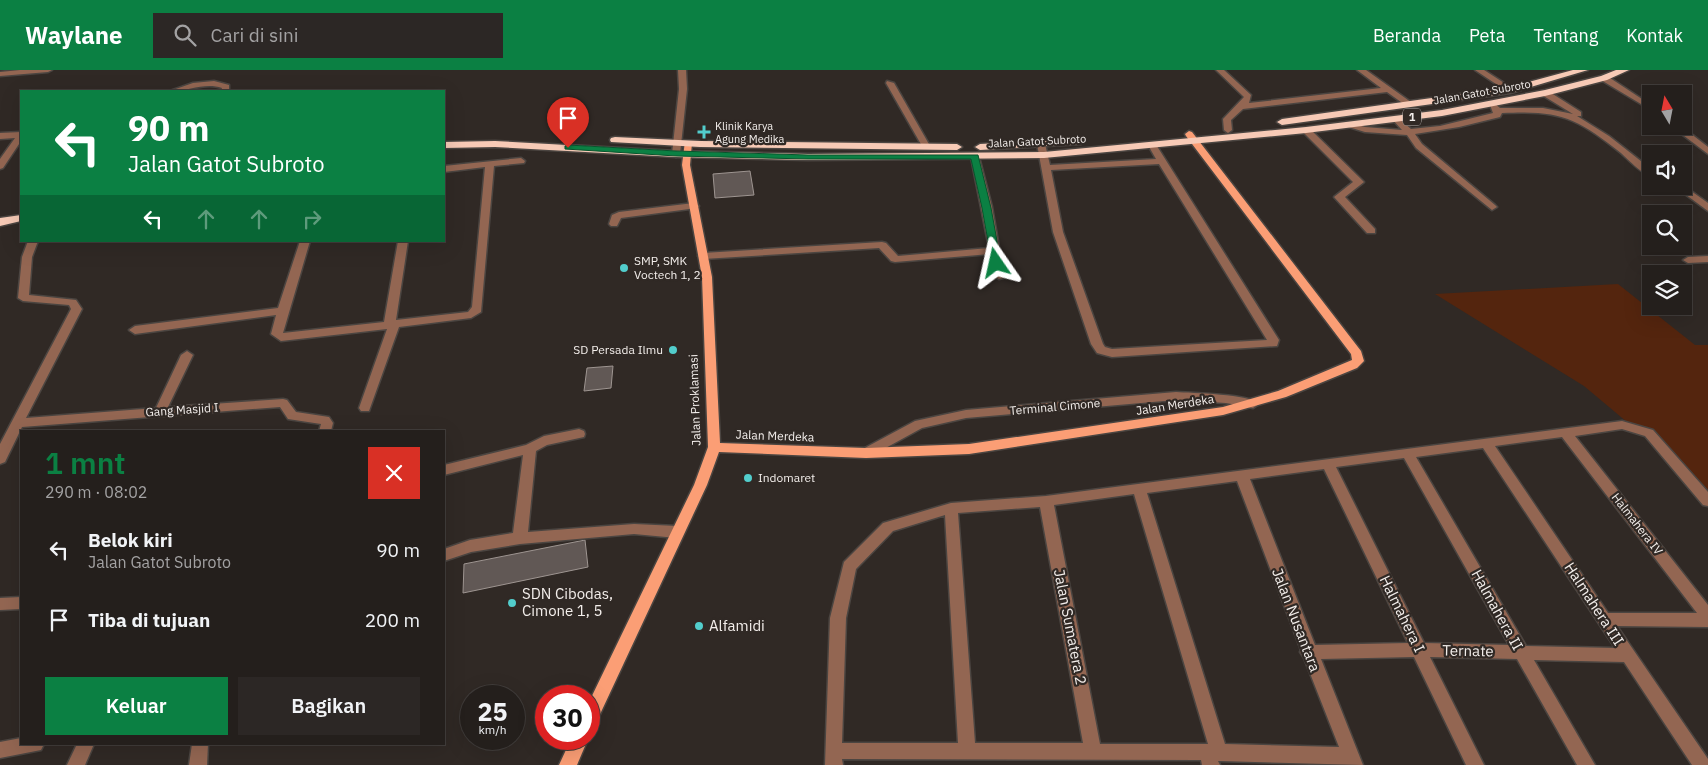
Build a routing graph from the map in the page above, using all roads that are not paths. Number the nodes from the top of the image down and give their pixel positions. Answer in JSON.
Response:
{"nodes":[{"id":1,"x":48,"y":70,"type":"edge"},
{"id":2,"x":682,"y":70,"type":"edge"},
{"id":3,"x":1220,"y":70,"type":"edge"},
{"id":4,"x":1361,"y":70,"type":"edge"},
{"id":5,"x":1480,"y":70,"type":"edge"},
{"id":6,"x":1583,"y":70,"type":"edge"},
{"id":7,"x":1624,"y":70,"type":"edge"},
{"id":8,"x":0,"y":74,"type":"edge"},
{"id":9,"x":1604,"y":78,"type":"junction"},
{"id":10,"x":890,"y":83,"type":"dead end"},
{"id":11,"x":1388,"y":89,"type":"junction"},
{"id":12,"x":177,"y":90,"type":"edge"},
{"id":13,"x":225,"y":90,"type":"edge"},
{"id":14,"x":1510,"y":90,"type":"junction"},
{"id":15,"x":1545,"y":93,"type":"junction"},
{"id":16,"x":1642,"y":102,"type":"edge"},
{"id":17,"x":1412,"y":105,"type":"junction"},
{"id":18,"x":1238,"y":107,"type":"junction"},
{"id":19,"x":1496,"y":107,"type":"junction"},
{"id":20,"x":1396,"y":119,"type":"junction"},
{"id":21,"x":1346,"y":125,"type":"junction"},
{"id":22,"x":1228,"y":130,"type":"junction"},
{"id":23,"x":1306,"y":130,"type":"junction"},
{"id":24,"x":1410,"y":133,"type":"junction"},
{"id":25,"x":20,"y":135,"type":"edge"},
{"id":26,"x":1686,"y":135,"type":"edge"},
{"id":27,"x":0,"y":136,"type":"edge"},
{"id":28,"x":20,"y":136,"type":"edge"},
{"id":29,"x":445,"y":136,"type":"edge"},
{"id":30,"x":1193,"y":138,"type":"junction"},
{"id":31,"x":1708,"y":143,"type":"edge"},
{"id":32,"x":1041,"y":144,"type":"junction"},
{"id":33,"x":1697,"y":144,"type":"junction"},
{"id":34,"x":445,"y":145,"type":"edge"},
{"id":35,"x":1152,"y":145,"type":"junction"},
{"id":36,"x":926,"y":146,"type":"junction"},
{"id":37,"x":682,"y":148,"type":"junction"},
{"id":38,"x":1708,"y":150,"type":"edge"},
{"id":39,"x":1044,"y":155,"type":"junction"},
{"id":40,"x":975,"y":157,"type":"junction"},
{"id":41,"x":1642,"y":159,"type":"edge"},
{"id":42,"x":521,"y":161,"type":"dead end"},
{"id":43,"x":1162,"y":161,"type":"junction"},
{"id":44,"x":490,"y":164,"type":"junction"},
{"id":45,"x":0,"y":166,"type":"edge"},
{"id":46,"x":1642,"y":166,"type":"edge"},
{"id":47,"x":1047,"y":168,"type":"junction"},
{"id":48,"x":445,"y":169,"type":"edge"},
{"id":49,"x":1682,"y":195,"type":"edge"},
{"id":50,"x":1690,"y":195,"type":"edge"},
{"id":51,"x":1693,"y":204,"type":"dead end"},
{"id":52,"x":694,"y":206,"type":"junction"},
{"id":53,"x":1492,"y":207,"type":"dead end"},
{"id":54,"x":1708,"y":208,"type":"edge"},
{"id":55,"x":20,"y":218,"type":"edge"},
{"id":56,"x":0,"y":222,"type":"edge"},
{"id":57,"x":614,"y":224,"type":"dead end"},
{"id":58,"x":20,"y":228,"type":"edge"},
{"id":59,"x":1371,"y":231,"type":"dead end"},
{"id":60,"x":0,"y":232,"type":"edge"},
{"id":61,"x":34,"y":242,"type":"edge"},
{"id":62,"x":305,"y":242,"type":"edge"},
{"id":63,"x":403,"y":242,"type":"edge"},
{"id":64,"x":994,"y":250,"type":"junction"},
{"id":65,"x":703,"y":256,"type":"junction"},
{"id":66,"x":1708,"y":259,"type":"edge"},
{"id":67,"x":1688,"y":260,"type":"dead end"},
{"id":68,"x":999,"y":276,"type":"dead end"},
{"id":69,"x":283,"y":310,"type":"junction"},
{"id":70,"x":392,"y":325,"type":"junction"},
{"id":71,"x":135,"y":330,"type":"dead end"},
{"id":72,"x":187,"y":355,"type":"dead end"},
{"id":73,"x":1253,"y":404,"type":"junction"},
{"id":74,"x":365,"y":408,"type":"dead end"},
{"id":75,"x":160,"y":412,"type":"junction"},
{"id":76,"x":18,"y":423,"type":"junction"},
{"id":77,"x":325,"y":430,"type":"edge"},
{"id":78,"x":1565,"y":432,"type":"junction"},
{"id":79,"x":579,"y":434,"type":"dead end"},
{"id":80,"x":1486,"y":443,"type":"junction"},
{"id":81,"x":714,"y":447,"type":"junction"},
{"id":82,"x":530,"y":449,"type":"junction"},
{"id":83,"x":1,"y":453,"type":"edge"},
{"id":84,"x":866,"y":453,"type":"junction"},
{"id":85,"x":1408,"y":454,"type":"junction"},
{"id":86,"x":1328,"y":464,"type":"junction"},
{"id":87,"x":445,"y":470,"type":"edge"},
{"id":88,"x":1241,"y":474,"type":"junction"},
{"id":89,"x":1140,"y":489,"type":"junction"},
{"id":90,"x":1046,"y":501,"type":"junction"},
{"id":91,"x":1708,"y":501,"type":"edge"},
{"id":92,"x":951,"y":508,"type":"junction"},
{"id":93,"x":677,"y":532,"type":"junction"},
{"id":94,"x":520,"y":538,"type":"junction"},
{"id":95,"x":445,"y":556,"type":"edge"},
{"id":96,"x":20,"y":603,"type":"edge"},
{"id":97,"x":0,"y":604,"type":"edge"},
{"id":98,"x":1708,"y":616,"type":"edge"},
{"id":99,"x":1606,"y":619,"type":"junction"},
{"id":100,"x":1708,"y":620,"type":"edge"},
{"id":101,"x":1420,"y":650,"type":"junction"},
{"id":102,"x":1520,"y":651,"type":"junction"},
{"id":103,"x":1308,"y":652,"type":"junction"},
{"id":104,"x":1628,"y":655,"type":"junction"},
{"id":105,"x":600,"y":696,"type":"edge"},
{"id":106,"x":29,"y":745,"type":"edge"},
{"id":107,"x":85,"y":745,"type":"edge"},
{"id":108,"x":200,"y":745,"type":"edge"},
{"id":109,"x":0,"y":750,"type":"edge"},
{"id":110,"x":575,"y":750,"type":"edge"},
{"id":111,"x":967,"y":751,"type":"junction"},
{"id":112,"x":1093,"y":752,"type":"junction"},
{"id":113,"x":1212,"y":757,"type":"edge"},
{"id":114,"x":834,"y":758,"type":"edge"},
{"id":115,"x":1352,"y":760,"type":"edge"},
{"id":116,"x":76,"y":765,"type":"edge"},
{"id":117,"x":198,"y":765,"type":"edge"},
{"id":118,"x":568,"y":765,"type":"edge"},
{"id":119,"x":1475,"y":765,"type":"edge"},
{"id":120,"x":1586,"y":765,"type":"edge"},
{"id":121,"x":1702,"y":765,"type":"edge"}],
"edges":[{"from":1,"to":8,"type":"street"},
{"from":2,"to":37,"type":"street"},
{"from":3,"to":18,"type":"street"},
{"from":4,"to":11,"type":"street"},
{"from":5,"to":14,"type":"street"},
{"from":6,"to":14,"type":"highway","number":"1"},
{"from":7,"to":9,"type":"highway","name":"Jalan Gatot Subroto","number":"1"},
{"from":9,"to":15,"type":"highway","name":"Jalan Gatot Subroto","number":"1"},
{"from":9,"to":16,"type":"street"},
{"from":10,"to":36,"type":"street"},
{"from":11,"to":17,"type":"street"},
{"from":11,"to":18,"type":"street"},
{"from":12,"to":13,"type":"street"},
{"from":14,"to":17,"type":"highway","number":"1"},
{"from":15,"to":19,"type":"highway","name":"Jalan Gatot Subroto","number":"1"},
{"from":15,"to":41,"type":"street"},
{"from":17,"to":22,"type":"highway","number":"1"},
{"from":18,"to":22,"type":"street"},
{"from":19,"to":20,"type":"highway","name":"Jalan Gatot Subroto","number":"1"},
{"from":19,"to":24,"type":"street"},
{"from":19,"to":46,"type":"street"},
{"from":20,"to":21,"type":"highway","name":"Jalan Gatot Subroto","number":"1"},
{"from":20,"to":24,"type":"street"},
{"from":21,"to":23,"type":"highway","name":"Jalan Gatot Subroto","number":"1"},
{"from":21,"to":24,"type":"street"},
{"from":22,"to":30,"type":"highway","number":"1"},
{"from":23,"to":30,"type":"highway","name":"Jalan Gatot Subroto","number":"1"},
{"from":23,"to":59,"type":"street"},
{"from":24,"to":53,"type":"street"},
{"from":25,"to":27,"type":"street"},
{"from":26,"to":33,"type":"street"},
{"from":28,"to":45,"type":"street"},
{"from":29,"to":37,"type":"highway","name":"Jalan Gatot Subroto","number":"1"},
{"from":30,"to":32,"type":"highway","number":"1"},
{"from":30,"to":35,"type":"highway","name":"Jalan Gatot Subroto","number":"1"},
{"from":30,"to":73,"type":"main road","name":"Jalan Merdeka"},
{"from":31,"to":33,"type":"street"},
{"from":32,"to":36,"type":"highway","number":"1"},
{"from":32,"to":39,"type":"street"},
{"from":33,"to":38,"type":"street"},
{"from":34,"to":37,"type":"highway","name":"Jalan Gatot Subroto","number":"1"},
{"from":35,"to":39,"type":"highway","name":"Jalan Gatot Subroto","number":"1"},
{"from":35,"to":43,"type":"street"},
{"from":36,"to":37,"type":"highway","name":"Jalan Gatot Subroto","number":"1"},
{"from":37,"to":40,"type":"highway","name":"Jalan Gatot Subroto","number":"1"},
{"from":37,"to":52,"type":"main road","name":"Jalan Proklamasi"},
{"from":39,"to":40,"type":"highway","name":"Jalan Gatot Subroto","number":"1"},
{"from":39,"to":47,"type":"street"},
{"from":40,"to":64,"type":"street"},
{"from":42,"to":44,"type":"street"},
{"from":43,"to":47,"type":"street"},
{"from":43,"to":47,"type":"street"},
{"from":44,"to":48,"type":"street"},
{"from":44,"to":70,"type":"street"},
{"from":49,"to":51,"type":"street"},
{"from":50,"to":54,"type":"street"},
{"from":52,"to":57,"type":"street"},
{"from":52,"to":65,"type":"main road","name":"Jalan Proklamasi"},
{"from":55,"to":56,"type":"highway"},
{"from":58,"to":60,"type":"highway"},
{"from":61,"to":76,"type":"street"},
{"from":62,"to":69,"type":"street"},
{"from":63,"to":70,"type":"street"},
{"from":64,"to":65,"type":"street"},
{"from":64,"to":68,"type":"street"},
{"from":65,"to":81,"type":"main road","name":"Jalan Proklamasi"},
{"from":66,"to":67,"type":"street"},
{"from":69,"to":70,"type":"street"},
{"from":69,"to":71,"type":"street"},
{"from":70,"to":74,"type":"street"},
{"from":72,"to":75,"type":"street"},
{"from":73,"to":84,"type":"main road","name":"Jalan Merdeka"},
{"from":73,"to":84,"type":"street","name":"Terminal Cimone"},
{"from":75,"to":76,"type":"street","name":"Gang Masjid I"},
{"from":75,"to":77,"type":"street","name":"Gang Masjid I"},
{"from":76,"to":83,"type":"street"},
{"from":78,"to":80,"type":"street"},
{"from":78,"to":91,"type":"street"},
{"from":78,"to":98,"type":"street","name":"Halmahera IV"},
{"from":79,"to":82,"type":"street"},
{"from":80,"to":85,"type":"street"},
{"from":80,"to":99,"type":"street","name":"Halmahera III"},
{"from":81,"to":84,"type":"main road","name":"Jalan Merdeka"},
{"from":81,"to":93,"type":"main road","name":"Jalan Proklamasi"},
{"from":82,"to":87,"type":"street"},
{"from":82,"to":94,"type":"street"},
{"from":85,"to":86,"type":"street"},
{"from":85,"to":102,"type":"street","name":"Halmahera II"},
{"from":86,"to":88,"type":"street"},
{"from":86,"to":101,"type":"street","name":"Halmahera I"},
{"from":88,"to":89,"type":"street"},
{"from":88,"to":103,"type":"street","name":"Jalan Nusantara"},
{"from":89,"to":90,"type":"street"},
{"from":89,"to":113,"type":"street"},
{"from":90,"to":92,"type":"street"},
{"from":90,"to":112,"type":"street","name":"Jalan Sumatera 2"},
{"from":92,"to":111,"type":"street"},
{"from":92,"to":114,"type":"street"},
{"from":93,"to":94,"type":"street"},
{"from":93,"to":105,"type":"main road","name":"Jalan Proklamasi"},
{"from":94,"to":95,"type":"street"},
{"from":96,"to":97,"type":"street"},
{"from":99,"to":100,"type":"street"},
{"from":99,"to":104,"type":"street","name":"Halmahera III"},
{"from":101,"to":102,"type":"street","name":"Ternate"},
{"from":101,"to":103,"type":"street","name":"Ternate"},
{"from":101,"to":119,"type":"street","name":"Halmahera I"},
{"from":102,"to":104,"type":"street","name":"Ternate"},
{"from":102,"to":120,"type":"street","name":"Halmahera II"},
{"from":103,"to":115,"type":"street","name":"Jalan Nusantara"},
{"from":104,"to":121,"type":"street","name":"Halmahera III"},
{"from":106,"to":109,"type":"street"},
{"from":107,"to":116,"type":"street"},
{"from":108,"to":117,"type":"street"},
{"from":110,"to":118,"type":"main road"},
{"from":111,"to":112,"type":"street"},
{"from":111,"to":114,"type":"street"},
{"from":112,"to":113,"type":"street"},
{"from":113,"to":115,"type":"street"}]}
